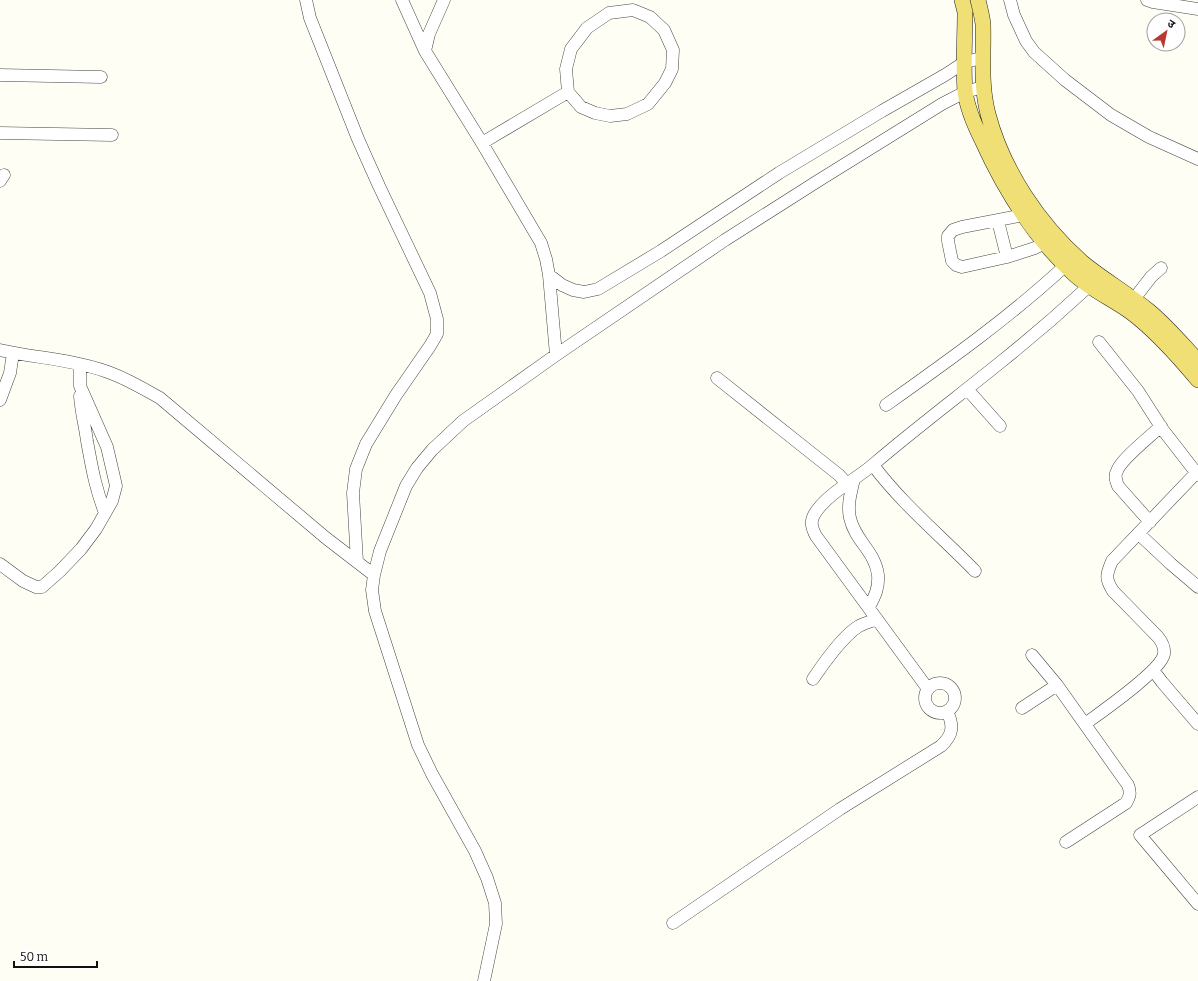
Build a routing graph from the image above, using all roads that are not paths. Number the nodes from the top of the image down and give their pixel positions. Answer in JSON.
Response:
{"nodes":[{"id":1,"x":306,"y":0,"type":"edge"},
{"id":2,"x":402,"y":0,"type":"edge"},
{"id":3,"x":444,"y":0,"type":"edge"},
{"id":4,"x":962,"y":0,"type":"edge"},
{"id":5,"x":978,"y":0,"type":"edge"},
{"id":6,"x":1010,"y":0,"type":"edge"},
{"id":7,"x":1148,"y":0,"type":"edge"},
{"id":8,"x":1198,"y":9,"type":"edge"},
{"id":9,"x":425,"y":51,"type":"junction"},
{"id":10,"x":982,"y":58,"type":"junction"},
{"id":11,"x":965,"y":62,"type":"junction"},
{"id":12,"x":0,"y":75,"type":"edge"},
{"id":13,"x":101,"y":77,"type":"dead end"},
{"id":14,"x":983,"y":86,"type":"junction"},
{"id":15,"x":568,"y":92,"type":"junction"},
{"id":16,"x":965,"y":92,"type":"junction"},
{"id":17,"x":0,"y":133,"type":"edge"},
{"id":18,"x":112,"y":135,"type":"dead end"},
{"id":19,"x":482,"y":143,"type":"junction"},
{"id":20,"x":1198,"y":159,"type":"edge"},
{"id":21,"x":1024,"y":215,"type":"junction"},
{"id":22,"x":998,"y":221,"type":"junction"},
{"id":23,"x":1039,"y":226,"type":"junction"},
{"id":24,"x":1045,"y":243,"type":"junction"},
{"id":25,"x":1007,"y":256,"type":"junction"},
{"id":26,"x":1066,"y":266,"type":"junction"},
{"id":27,"x":1161,"y":268,"type":"dead end"},
{"id":28,"x":549,"y":275,"type":"junction"},
{"id":29,"x":1089,"y":286,"type":"junction"},
{"id":30,"x":1134,"y":299,"type":"junction"},
{"id":31,"x":1100,"y":342,"type":"dead end"},
{"id":32,"x":0,"y":350,"type":"edge"},
{"id":33,"x":13,"y":353,"type":"junction"},
{"id":34,"x":556,"y":355,"type":"junction"},
{"id":35,"x":1198,"y":361,"type":"edge"},
{"id":36,"x":80,"y":364,"type":"junction"},
{"id":37,"x":717,"y":378,"type":"dead end"},
{"id":38,"x":1198,"y":380,"type":"edge"},
{"id":39,"x":80,"y":386,"type":"junction"},
{"id":40,"x":967,"y":388,"type":"junction"},
{"id":41,"x":0,"y":400,"type":"edge"},
{"id":42,"x":886,"y":405,"type":"dead end"},
{"id":43,"x":1000,"y":426,"type":"dead end"},
{"id":44,"x":1161,"y":426,"type":"junction"},
{"id":45,"x":873,"y":465,"type":"junction"},
{"id":46,"x":1197,"y":473,"type":"edge"},
{"id":47,"x":850,"y":481,"type":"junction"},
{"id":48,"x":105,"y":513,"type":"junction"},
{"id":49,"x":1150,"y":522,"type":"junction"},
{"id":50,"x":1139,"y":534,"type":"junction"},
{"id":51,"x":357,"y":562,"type":"junction"},
{"id":52,"x":0,"y":564,"type":"edge"},
{"id":53,"x":974,"y":571,"type":"dead end"},
{"id":54,"x":374,"y":575,"type":"junction"},
{"id":55,"x":1198,"y":587,"type":"edge"},
{"id":56,"x":869,"y":607,"type":"junction"},
{"id":57,"x":877,"y":619,"type":"junction"},
{"id":58,"x":1032,"y":655,"type":"dead end"},
{"id":59,"x":1153,"y":670,"type":"junction"},
{"id":60,"x":813,"y":679,"type":"dead end"},
{"id":61,"x":1057,"y":685,"type":"junction"},
{"id":62,"x":928,"y":689,"type":"junction"},
{"id":63,"x":1022,"y":708,"type":"dead end"},
{"id":64,"x":948,"y":711,"type":"junction"},
{"id":65,"x":1085,"y":724,"type":"junction"},
{"id":66,"x":1198,"y":724,"type":"edge"},
{"id":67,"x":1198,"y":797,"type":"edge"},
{"id":68,"x":1066,"y":842,"type":"dead end"},
{"id":69,"x":1198,"y":904,"type":"edge"},
{"id":70,"x":673,"y":923,"type":"dead end"},
{"id":71,"x":484,"y":981,"type":"edge"}],
"edges":[{"from":1,"to":51,"type":"street"},
{"from":2,"to":9,"type":"street"},
{"from":3,"to":9,"type":"street"},
{"from":4,"to":11,"type":"main road"},
{"from":5,"to":10,"type":"main road"},
{"from":6,"to":20,"type":"street"},
{"from":7,"to":8,"type":"street"},
{"from":9,"to":19,"type":"street"},
{"from":10,"to":11,"type":"street"},
{"from":10,"to":14,"type":"main road"},
{"from":11,"to":16,"type":"main road"},
{"from":11,"to":28,"type":"street"},
{"from":12,"to":13,"type":"street"},
{"from":14,"to":16,"type":"street"},
{"from":14,"to":23,"type":"main road"},
{"from":15,"to":15,"type":"street"},
{"from":15,"to":19,"type":"street"},
{"from":16,"to":21,"type":"main road"},
{"from":16,"to":34,"type":"street"},
{"from":17,"to":18,"type":"street"},
{"from":19,"to":28,"type":"street"},
{"from":21,"to":22,"type":"street"},
{"from":21,"to":23,"type":"main road"},
{"from":22,"to":25,"type":"street"},
{"from":22,"to":25,"type":"street"},
{"from":23,"to":24,"type":"main road"},
{"from":23,"to":30,"type":"main road"},
{"from":24,"to":25,"type":"street"},
{"from":24,"to":26,"type":"main road"},
{"from":26,"to":29,"type":"main road"},
{"from":26,"to":42,"type":"street"},
{"from":27,"to":30,"type":"street"},
{"from":28,"to":34,"type":"street"},
{"from":29,"to":38,"type":"main road"},
{"from":29,"to":40,"type":"street"},
{"from":30,"to":35,"type":"main road"},
{"from":31,"to":44,"type":"street"},
{"from":32,"to":33,"type":"street"},
{"from":33,"to":36,"type":"street"},
{"from":33,"to":41,"type":"street"},
{"from":34,"to":54,"type":"street"},
{"from":36,"to":39,"type":"street"},
{"from":36,"to":51,"type":"street"},
{"from":37,"to":47,"type":"street"},
{"from":39,"to":48,"type":"street"},
{"from":39,"to":48,"type":"street"},
{"from":40,"to":43,"type":"street"},
{"from":40,"to":45,"type":"street"},
{"from":44,"to":46,"type":"street"},
{"from":44,"to":49,"type":"street"},
{"from":45,"to":47,"type":"street"},
{"from":45,"to":53,"type":"street"},
{"from":46,"to":49,"type":"street"},
{"from":47,"to":56,"type":"street"},
{"from":47,"to":56,"type":"street"},
{"from":48,"to":52,"type":"street"},
{"from":49,"to":50,"type":"street"},
{"from":50,"to":55,"type":"street"},
{"from":50,"to":59,"type":"street"},
{"from":51,"to":54,"type":"street"},
{"from":54,"to":71,"type":"street"},
{"from":56,"to":57,"type":"street"},
{"from":57,"to":60,"type":"street"},
{"from":57,"to":62,"type":"street"},
{"from":58,"to":61,"type":"street"},
{"from":59,"to":65,"type":"street"},
{"from":59,"to":66,"type":"street"},
{"from":61,"to":63,"type":"street"},
{"from":61,"to":65,"type":"street"},
{"from":62,"to":64,"type":"street"},
{"from":62,"to":64,"type":"street"},
{"from":64,"to":70,"type":"street"},
{"from":65,"to":68,"type":"street"},
{"from":67,"to":69,"type":"street"}]}
